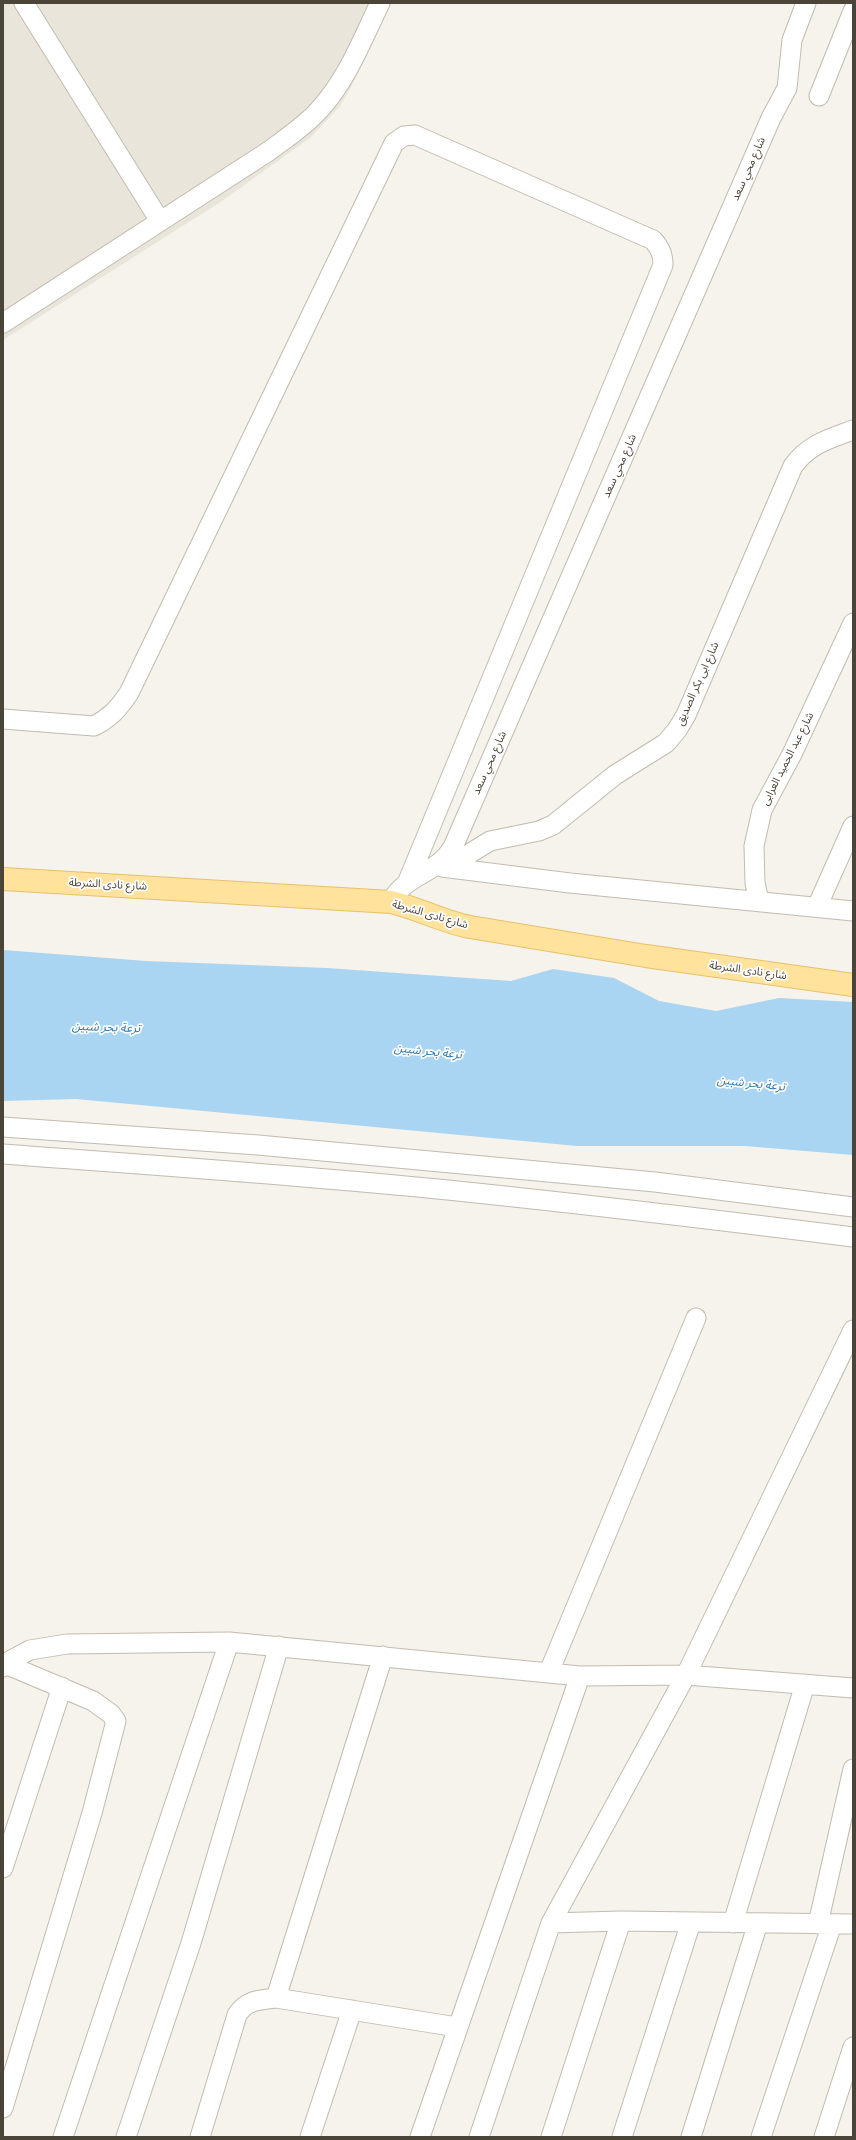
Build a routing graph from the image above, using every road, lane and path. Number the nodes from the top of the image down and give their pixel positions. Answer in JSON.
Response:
{"nodes":[{"id":1,"x":24,"y":3,"type":"edge"},
{"id":2,"x":380,"y":3,"type":"edge"},
{"id":3,"x":806,"y":3,"type":"edge"},
{"id":4,"x":853,"y":10,"type":"edge"},
{"id":5,"x":819,"y":96,"type":"dead end"},
{"id":6,"x":160,"y":221,"type":"junction"},
{"id":7,"x":3,"y":323,"type":"edge"},
{"id":8,"x":853,"y":430,"type":"edge"},
{"id":9,"x":853,"y":623,"type":"edge"},
{"id":10,"x":3,"y":718,"type":"edge"},
{"id":11,"x":853,"y":826,"type":"edge"},
{"id":12,"x":436,"y":867,"type":"junction"},
{"id":13,"x":3,"y":879,"type":"edge"},
{"id":14,"x":408,"y":881,"type":"junction"},
{"id":15,"x":760,"y":901,"type":"junction"},
{"id":16,"x":391,"y":902,"type":"junction"},
{"id":17,"x":817,"y":907,"type":"junction"},
{"id":18,"x":853,"y":911,"type":"edge"},
{"id":19,"x":853,"y":985,"type":"edge"},
{"id":20,"x":3,"y":1127,"type":"edge"},
{"id":21,"x":3,"y":1154,"type":"edge"},
{"id":22,"x":853,"y":1207,"type":"edge"},
{"id":23,"x":853,"y":1237,"type":"edge"},
{"id":24,"x":696,"y":1318,"type":"dead end"},
{"id":25,"x":853,"y":1330,"type":"edge"},
{"id":26,"x":229,"y":1642,"type":"junction"},
{"id":27,"x":279,"y":1646,"type":"junction"},
{"id":28,"x":383,"y":1656,"type":"junction"},
{"id":29,"x":3,"y":1665,"type":"edge"},
{"id":30,"x":549,"y":1672,"type":"junction"},
{"id":31,"x":580,"y":1676,"type":"junction"},
{"id":32,"x":686,"y":1676,"type":"junction"},
{"id":33,"x":805,"y":1684,"type":"junction"},
{"id":34,"x":62,"y":1687,"type":"junction"},
{"id":35,"x":853,"y":1688,"type":"edge"},
{"id":36,"x":853,"y":1769,"type":"edge"},
{"id":37,"x":3,"y":1868,"type":"edge"},
{"id":38,"x":621,"y":1921,"type":"junction"},
{"id":39,"x":691,"y":1922,"type":"junction"},
{"id":40,"x":551,"y":1923,"type":"junction"},
{"id":41,"x":733,"y":1923,"type":"junction"},
{"id":42,"x":758,"y":1923,"type":"junction"},
{"id":43,"x":825,"y":1924,"type":"junction"},
{"id":44,"x":853,"y":1924,"type":"edge"},
{"id":45,"x":276,"y":1998,"type":"junction"},
{"id":46,"x":352,"y":2010,"type":"junction"},
{"id":47,"x":457,"y":2027,"type":"junction"},
{"id":48,"x":852,"y":2056,"type":"edge"},
{"id":49,"x":3,"y":2108,"type":"edge"},
{"id":50,"x":63,"y":2137,"type":"edge"},
{"id":51,"x":126,"y":2137,"type":"edge"},
{"id":52,"x":200,"y":2137,"type":"edge"},
{"id":53,"x":310,"y":2137,"type":"edge"},
{"id":54,"x":420,"y":2137,"type":"edge"},
{"id":55,"x":479,"y":2137,"type":"edge"},
{"id":56,"x":551,"y":2137,"type":"edge"},
{"id":57,"x":622,"y":2137,"type":"edge"},
{"id":58,"x":691,"y":2137,"type":"edge"},
{"id":59,"x":761,"y":2137,"type":"edge"},
{"id":60,"x":824,"y":2137,"type":"edge"}],
"edges":[{"from":1,"to":6,"type":"street"},
{"from":2,"to":6,"type":"street"},
{"from":3,"to":12,"type":"street","name":"شارع محي سعد"},
{"from":4,"to":5,"type":"street"},
{"from":6,"to":7,"type":"street"},
{"from":8,"to":12,"type":"street","name":"شارع ابى بكر الصديق"},
{"from":9,"to":15,"type":"street","name":"شارع عبد الحميد العرابى"},
{"from":10,"to":14,"type":"street"},
{"from":11,"to":17,"type":"street"},
{"from":12,"to":14,"type":"street","name":"شارع محي سعد"},
{"from":12,"to":15,"type":"street"},
{"from":13,"to":16,"type":"main road","name":"شارع نادى الشرطة"},
{"from":14,"to":16,"type":"street","name":"شارع محي سعد"},
{"from":15,"to":17,"type":"street"},
{"from":16,"to":19,"type":"main road","name":"شارع نادى الشرطة"},
{"from":17,"to":18,"type":"street"},
{"from":20,"to":22,"type":"street"},
{"from":21,"to":23,"type":"street"},
{"from":24,"to":30,"type":"street"},
{"from":25,"to":32,"type":"street"},
{"from":26,"to":27,"type":"street"},
{"from":26,"to":29,"type":"street"},
{"from":26,"to":50,"type":"street"},
{"from":27,"to":28,"type":"street"},
{"from":27,"to":51,"type":"street"},
{"from":28,"to":30,"type":"street"},
{"from":28,"to":45,"type":"street"},
{"from":29,"to":34,"type":"street"},
{"from":30,"to":31,"type":"street"},
{"from":31,"to":32,"type":"street"},
{"from":31,"to":47,"type":"street"},
{"from":32,"to":33,"type":"street"},
{"from":32,"to":40,"type":"street"},
{"from":33,"to":35,"type":"street"},
{"from":33,"to":41,"type":"street"},
{"from":34,"to":37,"type":"street"},
{"from":34,"to":49,"type":"street"},
{"from":36,"to":43,"type":"street"},
{"from":38,"to":39,"type":"street"},
{"from":38,"to":40,"type":"street"},
{"from":38,"to":56,"type":"street"},
{"from":39,"to":41,"type":"street"},
{"from":39,"to":57,"type":"street"},
{"from":40,"to":55,"type":"street"},
{"from":41,"to":42,"type":"street"},
{"from":42,"to":43,"type":"street"},
{"from":42,"to":58,"type":"street"},
{"from":43,"to":44,"type":"street"},
{"from":43,"to":59,"type":"street"},
{"from":45,"to":46,"type":"street"},
{"from":45,"to":52,"type":"street"},
{"from":46,"to":47,"type":"street"},
{"from":46,"to":53,"type":"street"},
{"from":47,"to":54,"type":"street"},
{"from":48,"to":60,"type":"street"}]}
